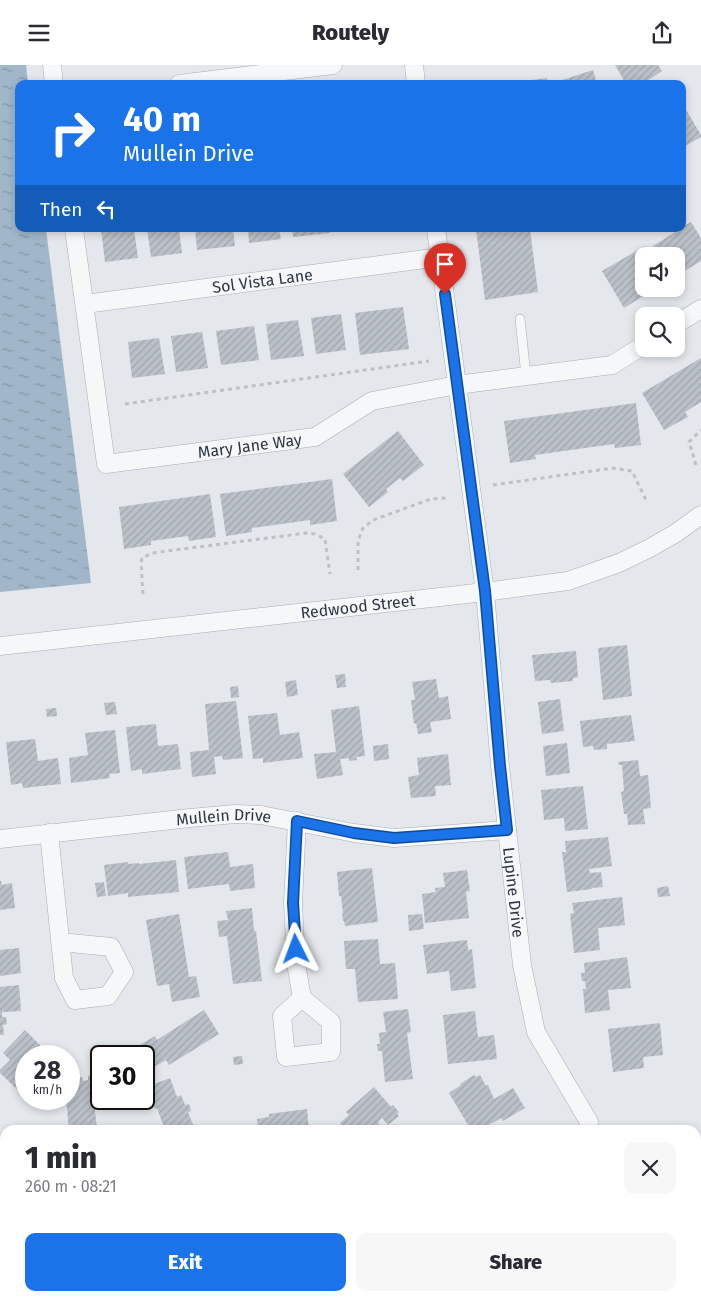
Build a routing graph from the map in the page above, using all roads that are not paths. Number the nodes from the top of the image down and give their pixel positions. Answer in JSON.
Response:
{"nodes":[{"id":1,"x":52,"y":65,"type":"edge"},
{"id":2,"x":333,"y":65,"type":"edge"},
{"id":3,"x":414,"y":65,"type":"edge"},
{"id":4,"x":54,"y":80,"type":"edge"},
{"id":5,"x":211,"y":80,"type":"edge"},
{"id":6,"x":416,"y":80,"type":"edge"},
{"id":7,"x":74,"y":232,"type":"edge"},
{"id":8,"x":436,"y":232,"type":"edge"},
{"id":9,"x":440,"y":257,"type":"junction"},
{"id":10,"x":85,"y":305,"type":"junction"},
{"id":11,"x":701,"y":309,"type":"edge"},
{"id":12,"x":520,"y":319,"type":"dead end"},
{"id":13,"x":685,"y":319,"type":"edge"},
{"id":14,"x":635,"y":351,"type":"edge"},
{"id":15,"x":526,"y":375,"type":"junction"},
{"id":16,"x":457,"y":385,"type":"junction"},
{"id":17,"x":701,"y":515,"type":"edge"},
{"id":18,"x":485,"y":591,"type":"junction"},
{"id":19,"x":0,"y":646,"type":"edge"},
{"id":20,"x":297,"y":821,"type":"junction"},
{"id":21,"x":507,"y":830,"type":"junction"},
{"id":22,"x":49,"y":833,"type":"junction"},
{"id":23,"x":0,"y":839,"type":"edge"},
{"id":24,"x":60,"y":942,"type":"dead end"},
{"id":25,"x":302,"y":998,"type":"dead end"},
{"id":26,"x":590,"y":1122,"type":"dead end"}],
"edges":[{"from":1,"to":4,"type":"street"},
{"from":2,"to":5,"type":"street"},
{"from":3,"to":6,"type":"street"},
{"from":7,"to":10,"type":"street","name":"Mary Jane Way"},
{"from":8,"to":9,"type":"street","name":"Lupine Drive"},
{"from":9,"to":10,"type":"street","name":"Sol Vista Lane"},
{"from":9,"to":16,"type":"street","name":"Lupine Drive"},
{"from":10,"to":16,"type":"street","name":"Mary Jane Way"},
{"from":11,"to":13,"type":"street"},
{"from":12,"to":15,"type":"lane"},
{"from":14,"to":15,"type":"street","name":"Mary Jane Way"},
{"from":15,"to":16,"type":"street","name":"Mary Jane Way"},
{"from":16,"to":18,"type":"street","name":"Lupine Drive"},
{"from":17,"to":18,"type":"street","name":"Redwood Street"},
{"from":18,"to":19,"type":"street","name":"Redwood Street"},
{"from":18,"to":21,"type":"street","name":"Lupine Drive"},
{"from":20,"to":21,"type":"street","name":"Mullein Drive"},
{"from":20,"to":22,"type":"street","name":"Mullein Drive"},
{"from":20,"to":25,"type":"street"},
{"from":21,"to":26,"type":"street","name":"Lupine Drive"},
{"from":22,"to":23,"type":"street","name":"Mullein Drive"},
{"from":22,"to":24,"type":"street"}]}
